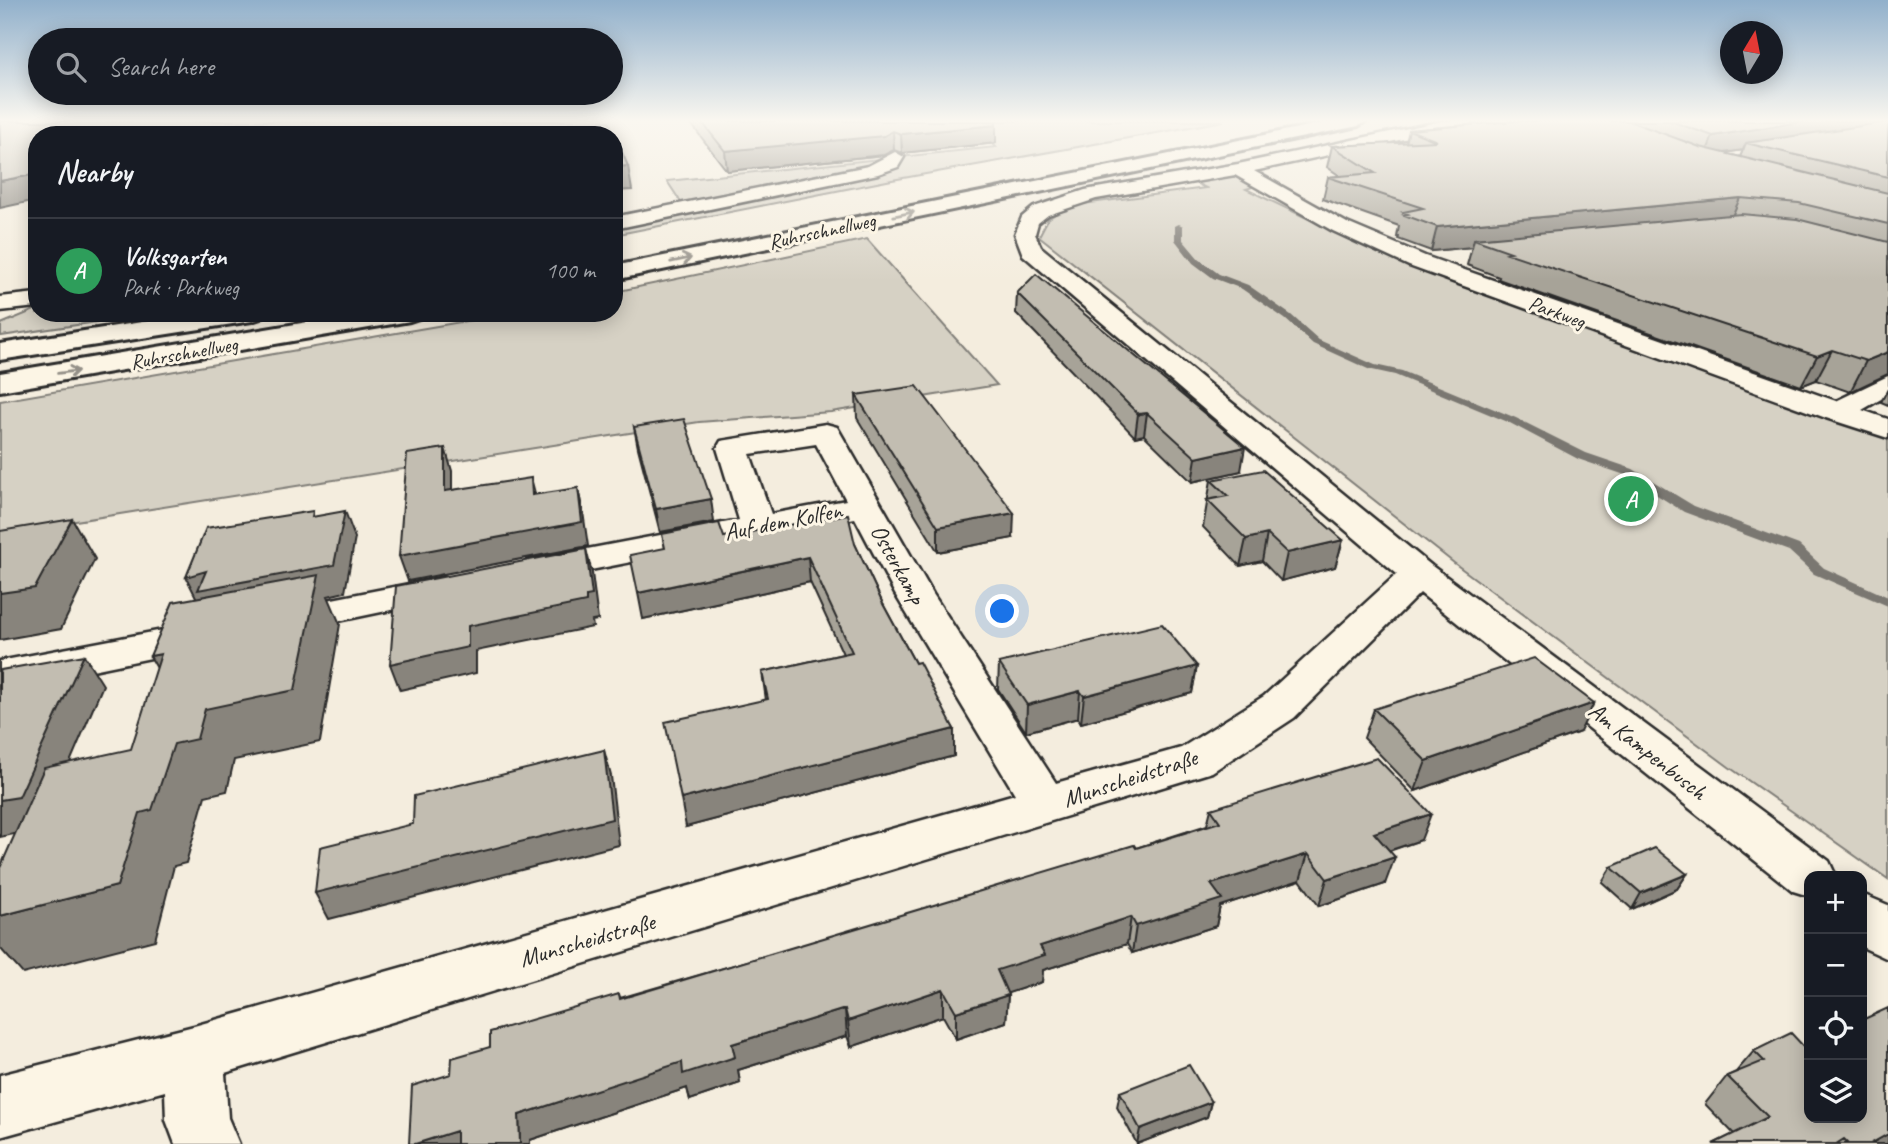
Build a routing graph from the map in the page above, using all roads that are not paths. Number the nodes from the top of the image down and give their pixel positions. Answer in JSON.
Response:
{"nodes":[{"id":1,"x":851,"y":174,"type":"edge"},
{"id":2,"x":1097,"y":174,"type":"edge"},
{"id":3,"x":1206,"y":174,"type":"edge"},
{"id":4,"x":1247,"y":174,"type":"edge"},
{"id":5,"x":623,"y":221,"type":"edge"},
{"id":6,"x":1471,"y":256,"type":"dead end"},
{"id":7,"x":1417,"y":261,"type":"junction"},
{"id":8,"x":623,"y":271,"type":"edge"},
{"id":9,"x":28,"y":301,"type":"edge"},
{"id":10,"x":0,"y":304,"type":"edge"},
{"id":11,"x":194,"y":322,"type":"edge"},
{"id":12,"x":357,"y":322,"type":"edge"},
{"id":13,"x":0,"y":352,"type":"edge"},
{"id":14,"x":0,"y":382,"type":"edge"},
{"id":15,"x":1888,"y":384,"type":"edge"},
{"id":16,"x":1836,"y":412,"type":"junction"},
{"id":17,"x":1888,"y":429,"type":"edge"},
{"id":18,"x":865,"y":506,"type":"junction"},
{"id":19,"x":758,"y":525,"type":"junction"},
{"id":20,"x":1419,"y":574,"type":"junction"},
{"id":21,"x":0,"y":674,"type":"edge"},
{"id":22,"x":1046,"y":806,"type":"junction"},
{"id":23,"x":1805,"y":871,"type":"edge"},
{"id":24,"x":1867,"y":919,"type":"edge"},
{"id":25,"x":1888,"y":936,"type":"edge"},
{"id":26,"x":194,"y":1054,"type":"junction"},
{"id":27,"x":0,"y":1106,"type":"edge"},
{"id":28,"x":207,"y":1144,"type":"edge"}],
"edges":[{"from":1,"to":5,"type":"street"},
{"from":8,"to":2,"type":"highway","name":"Ruhrschnellweg","one_way":true},
{"from":3,"to":20,"type":"street"},
{"from":4,"to":7,"type":"street","name":"Parkweg"},
{"from":6,"to":7,"type":"street"},
{"from":7,"to":16,"type":"street","name":"Parkweg"},
{"from":9,"to":10,"type":"street"},
{"from":11,"to":13,"type":"highway","name":"Ruhrschnellweg"},
{"from":14,"to":12,"type":"highway","name":"Ruhrschnellweg","one_way":true},
{"from":15,"to":16,"type":"street"},
{"from":16,"to":17,"type":"street","name":"Parkweg"},
{"from":18,"to":19,"type":"street","name":"Auf dem Kolfen"},
{"from":18,"to":19,"type":"street","name":"Osterkamp"},
{"from":18,"to":22,"type":"street","name":"Osterkamp"},
{"from":19,"to":21,"type":"street","name":"Auf dem Kolfen"},
{"from":20,"to":22,"type":"street","name":"Munscheidstraße"},
{"from":20,"to":23,"type":"street","name":"Am Kampenbusch"},
{"from":22,"to":26,"type":"street","name":"Munscheidstraße"},
{"from":24,"to":25,"type":"street"},
{"from":26,"to":27,"type":"street","name":"Munscheidstraße"},
{"from":26,"to":28,"type":"street"}]}
